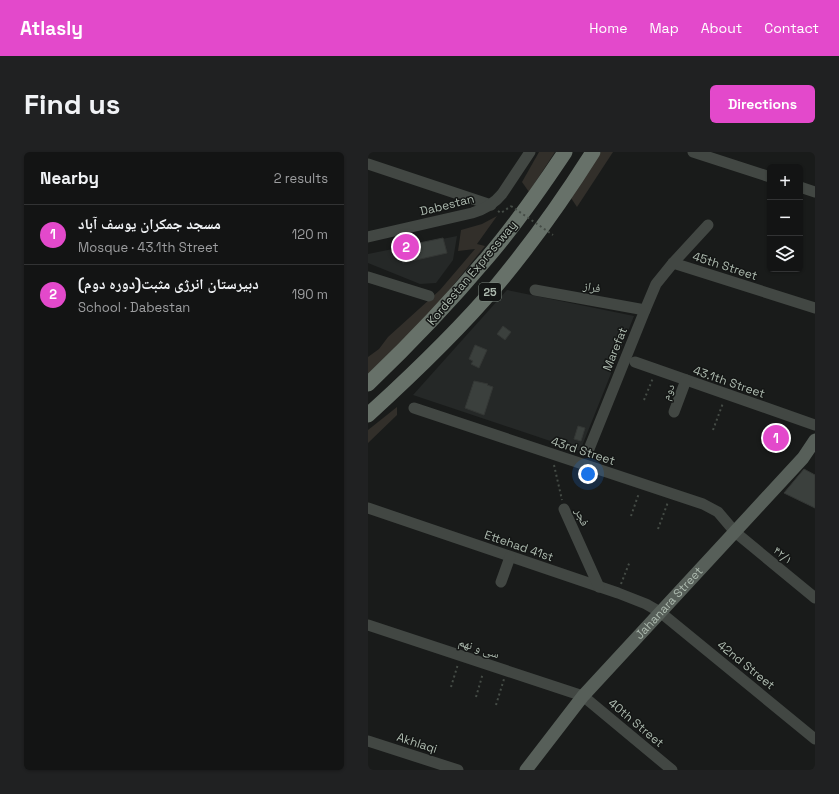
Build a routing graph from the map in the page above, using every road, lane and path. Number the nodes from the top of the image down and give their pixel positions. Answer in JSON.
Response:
{"nodes":[{"id":1,"x":530,"y":152,"type":"edge"},
{"id":2,"x":565,"y":152,"type":"edge"},
{"id":3,"x":593,"y":152,"type":"edge"},
{"id":4,"x":693,"y":152,"type":"edge"},
{"id":5,"x":368,"y":164,"type":"edge"},
{"id":6,"x":767,"y":177,"type":"edge"},
{"id":7,"x":803,"y":188,"type":"edge"},
{"id":8,"x":815,"y":192,"type":"edge"},
{"id":9,"x":491,"y":205,"type":"junction"},
{"id":10,"x":501,"y":213,"type":"dead end"},
{"id":11,"x":708,"y":225,"type":"dead end"},
{"id":12,"x":553,"y":235,"type":"dead end"},
{"id":13,"x":368,"y":237,"type":"edge"},
{"id":14,"x":673,"y":262,"type":"junction"},
{"id":15,"x":368,"y":276,"type":"edge"},
{"id":16,"x":535,"y":290,"type":"dead end"},
{"id":17,"x":429,"y":296,"type":"dead end"},
{"id":18,"x":815,"y":308,"type":"edge"},
{"id":19,"x":645,"y":310,"type":"junction"},
{"id":20,"x":635,"y":362,"type":"dead end"},
{"id":21,"x":656,"y":370,"type":"junction"},
{"id":22,"x":686,"y":380,"type":"junction"},
{"id":23,"x":368,"y":384,"type":"edge"},
{"id":24,"x":726,"y":394,"type":"junction"},
{"id":25,"x":644,"y":400,"type":"dead end"},
{"id":26,"x":414,"y":408,"type":"dead end"},
{"id":27,"x":674,"y":412,"type":"dead end"},
{"id":28,"x":368,"y":415,"type":"edge"},
{"id":29,"x":815,"y":425,"type":"edge"},
{"id":30,"x":713,"y":430,"type":"dead end"},
{"id":31,"x":815,"y":440,"type":"edge"},
{"id":32,"x":589,"y":449,"type":"dead end"},
{"id":33,"x":551,"y":454,"type":"junction"},
{"id":34,"x":642,"y":484,"type":"junction"},
{"id":35,"x":672,"y":494,"type":"junction"},
{"id":36,"x":368,"y":508,"type":"edge"},
{"id":37,"x":564,"y":509,"type":"joint"},
{"id":38,"x":631,"y":516,"type":"dead end"},
{"id":39,"x":658,"y":529,"type":"dead end"},
{"id":40,"x":735,"y":532,"type":"junction"},
{"id":41,"x":510,"y":557,"type":"junction"},
{"id":42,"x":630,"y":561,"type":"dead end"},
{"id":43,"x":501,"y":582,"type":"dead end"},
{"id":44,"x":599,"y":587,"type":"junction"},
{"id":45,"x":618,"y":593,"type":"junction"},
{"id":46,"x":815,"y":598,"type":"edge"},
{"id":47,"x":660,"y":612,"type":"junction"},
{"id":48,"x":368,"y":625,"type":"edge"},
{"id":49,"x":461,"y":656,"type":"junction"},
{"id":50,"x":486,"y":664,"type":"junction"},
{"id":51,"x":507,"y":671,"type":"junction"},
{"id":52,"x":451,"y":687,"type":"dead end"},
{"id":53,"x":583,"y":696,"type":"junction"},
{"id":54,"x":476,"y":697,"type":"dead end"},
{"id":55,"x":496,"y":705,"type":"dead end"},
{"id":56,"x":815,"y":739,"type":"edge"},
{"id":57,"x":368,"y":741,"type":"edge"},
{"id":58,"x":458,"y":770,"type":"edge"},
{"id":59,"x":526,"y":770,"type":"edge"},
{"id":60,"x":672,"y":770,"type":"edge"}],
"edges":[{"from":1,"to":9,"type":"street","name":"Dabestan"},
{"from":2,"to":23,"type":"highway","name":"Kordestan Expressway","number":"25"},
{"from":3,"to":28,"type":"highway","name":"Kordestan Expressway","number":"25"},
{"from":4,"to":6,"type":"street"},
{"from":5,"to":9,"type":"street"},
{"from":7,"to":8,"type":"street"},
{"from":9,"to":13,"type":"street","name":"Dabestan"},
{"from":10,"to":12,"type":"path","bridge":true},
{"from":11,"to":14,"type":"street","name":"Marefat"},
{"from":14,"to":18,"type":"street","name":"45th Street"},
{"from":14,"to":19,"type":"street","name":"Marefat"},
{"from":15,"to":17,"type":"street"},
{"from":16,"to":19,"type":"street","name":"فراز"},
{"from":19,"to":32,"type":"street","name":"Marefat"},
{"from":20,"to":21,"type":"street","name":"43.1th Street"},
{"from":21,"to":22,"type":"street","name":"43.1th Street"},
{"from":21,"to":25,"type":"path"},
{"from":22,"to":24,"type":"street","name":"43.1th Street"},
{"from":22,"to":27,"type":"street","name":"دوم"},
{"from":24,"to":29,"type":"street","name":"43.1th Street"},
{"from":24,"to":30,"type":"path"},
{"from":26,"to":33,"type":"street","name":"43rd Street"},
{"from":31,"to":40,"type":"main road","name":"Jahanara Street"},
{"from":33,"to":34,"type":"street","name":"43rd Street"},
{"from":33,"to":37,"type":"path","name":"فجر"},
{"from":34,"to":35,"type":"street","name":"43rd Street"},
{"from":34,"to":38,"type":"path"},
{"from":35,"to":39,"type":"path"},
{"from":35,"to":40,"type":"street","name":"43rd Street"},
{"from":36,"to":41,"type":"street","name":"Ettehad 41st"},
{"from":37,"to":44,"type":"street","name":"فجر"},
{"from":40,"to":46,"type":"street","name":"۴۲/۱"},
{"from":40,"to":47,"type":"main road","name":"Jahanara Street"},
{"from":41,"to":43,"type":"street"},
{"from":41,"to":44,"type":"street","name":"Ettehad 41st"},
{"from":42,"to":45,"type":"path"},
{"from":44,"to":45,"type":"street","name":"Ettehad 41st"},
{"from":45,"to":47,"type":"street","name":"Ettehad 41st"},
{"from":47,"to":53,"type":"main road","name":"Jahanara Street"},
{"from":47,"to":56,"type":"street","name":"42nd Street"},
{"from":48,"to":49,"type":"street","name":"سی و نهم"},
{"from":49,"to":50,"type":"street","name":"سی و نهم"},
{"from":49,"to":52,"type":"path"},
{"from":50,"to":51,"type":"street","name":"سی و نهم"},
{"from":50,"to":54,"type":"path"},
{"from":51,"to":53,"type":"street","name":"سی و نهم"},
{"from":51,"to":55,"type":"path"},
{"from":53,"to":59,"type":"main road","name":"Jahanara Street"},
{"from":53,"to":60,"type":"street","name":"40th Street"},
{"from":57,"to":58,"type":"street","name":"Akhlaqi"}]}
